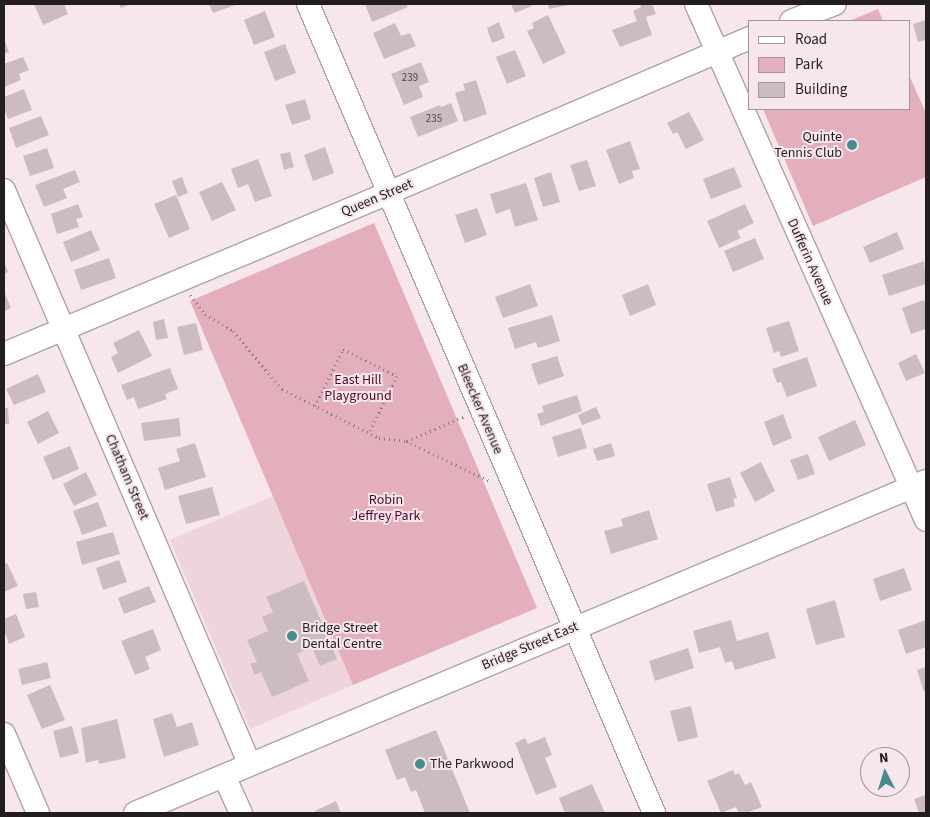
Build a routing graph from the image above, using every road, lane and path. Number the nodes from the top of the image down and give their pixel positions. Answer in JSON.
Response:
{"nodes":[{"id":1,"x":308,"y":4,"type":"edge"},
{"id":2,"x":696,"y":4,"type":"edge"},
{"id":3,"x":835,"y":4,"type":"edge"},
{"id":4,"x":794,"y":20,"type":"edge"},
{"id":5,"x":748,"y":38,"type":"edge"},
{"id":6,"x":716,"y":51,"type":"junction"},
{"id":7,"x":4,"y":190,"type":"edge"},
{"id":8,"x":388,"y":193,"type":"junction"},
{"id":9,"x":178,"y":281,"type":"junction"},
{"id":10,"x":63,"y":329,"type":"junction"},
{"id":11,"x":4,"y":354,"type":"edge"},
{"id":12,"x":315,"y":406,"type":"junction"},
{"id":13,"x":480,"y":409,"type":"junction"},
{"id":14,"x":369,"y":433,"type":"junction"},
{"id":15,"x":406,"y":441,"type":"junction"},
{"id":16,"x":490,"y":482,"type":"dead end"},
{"id":17,"x":919,"y":484,"type":"edge"},
{"id":18,"x":926,"y":520,"type":"edge"},
{"id":19,"x":573,"y":628,"type":"junction"},
{"id":20,"x":4,"y":734,"type":"edge"},
{"id":21,"x":250,"y":764,"type":"junction"},
{"id":22,"x":224,"y":776,"type":"junction"},
{"id":23,"x":38,"y":813,"type":"edge"},
{"id":24,"x":135,"y":813,"type":"edge"},
{"id":25,"x":241,"y":813,"type":"edge"},
{"id":26,"x":654,"y":813,"type":"edge"}],
"edges":[{"from":1,"to":8,"type":"street","name":"Bleecker Avenue"},
{"from":2,"to":6,"type":"street","name":"Dufferin Avenue"},
{"from":3,"to":4,"type":"street"},
{"from":5,"to":6,"type":"street","name":"Queen Street"},
{"from":6,"to":8,"type":"street","name":"Queen Street"},
{"from":6,"to":17,"type":"street","name":"Dufferin Avenue"},
{"from":7,"to":10,"type":"street","name":"Chatham Street"},
{"from":8,"to":9,"type":"street","name":"Queen Street"},
{"from":8,"to":13,"type":"street","name":"Bleecker Avenue"},
{"from":9,"to":10,"type":"street","name":"Queen Street"},
{"from":9,"to":12,"type":"path"},
{"from":10,"to":11,"type":"street","name":"Queen Street"},
{"from":10,"to":21,"type":"street","name":"Chatham Street"},
{"from":12,"to":14,"type":"path"},
{"from":12,"to":14,"type":"path"},
{"from":13,"to":15,"type":"path"},
{"from":13,"to":19,"type":"street","name":"Bleecker Avenue"},
{"from":14,"to":15,"type":"path"},
{"from":15,"to":16,"type":"path"},
{"from":17,"to":18,"type":"street","name":"Dufferin Avenue"},
{"from":17,"to":19,"type":"street","name":"Bridge Street East"},
{"from":19,"to":21,"type":"street","name":"Bridge Street East"},
{"from":19,"to":26,"type":"street","name":"Bleecker Avenue"},
{"from":20,"to":23,"type":"street"},
{"from":21,"to":22,"type":"street","name":"Bridge Street East"},
{"from":22,"to":24,"type":"street","name":"Bridge Street East"},
{"from":22,"to":25,"type":"street"}]}
